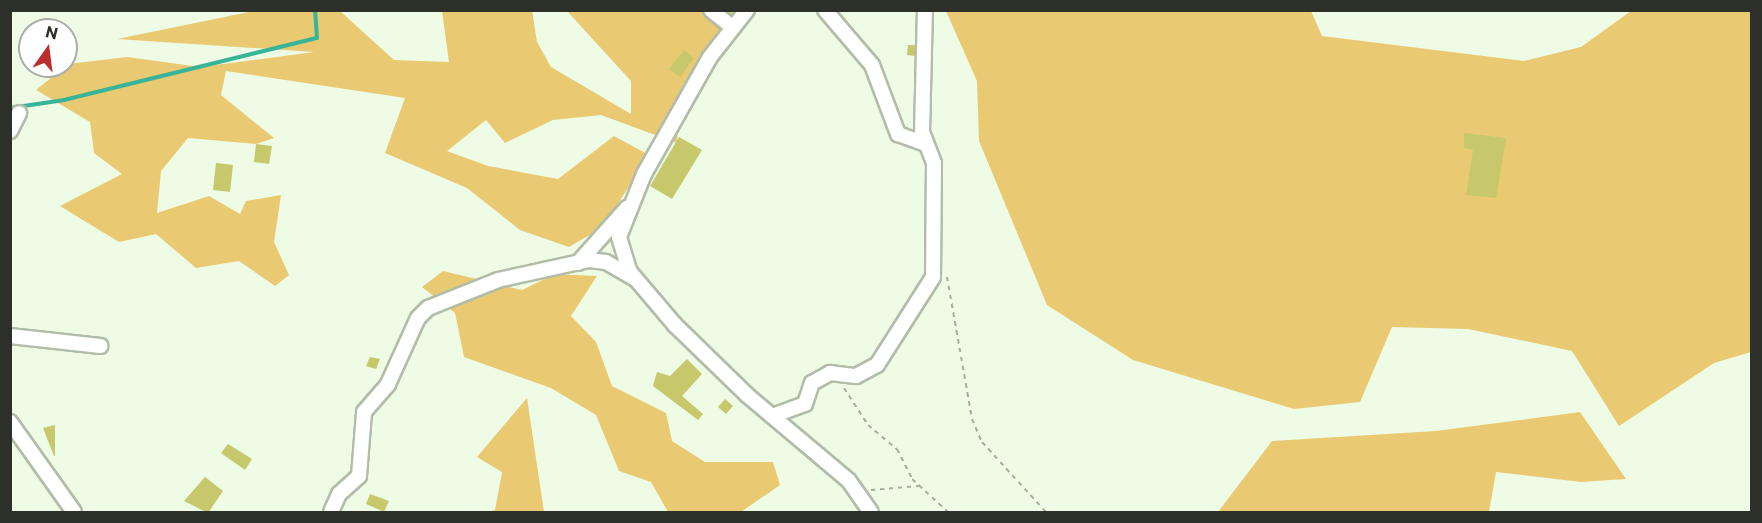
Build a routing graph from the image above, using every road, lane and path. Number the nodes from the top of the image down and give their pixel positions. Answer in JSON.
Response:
{"nodes":[{"id":1,"x":711,"y":10,"type":"edge"},
{"id":2,"x":747,"y":10,"type":"edge"},
{"id":3,"x":825,"y":10,"type":"edge"},
{"id":4,"x":925,"y":10,"type":"edge"},
{"id":5,"x":733,"y":28,"type":"junction"},
{"id":6,"x":19,"y":113,"type":"dead end"},
{"id":7,"x":10,"y":131,"type":"edge"},
{"id":8,"x":926,"y":144,"type":"junction"},
{"id":9,"x":627,"y":208,"type":"junction"},
{"id":10,"x":577,"y":265,"type":"junction"},
{"id":11,"x":946,"y":274,"type":"dead end"},
{"id":12,"x":637,"y":280,"type":"junction"},
{"id":13,"x":10,"y":336,"type":"edge"},
{"id":14,"x":100,"y":346,"type":"dead end"},
{"id":15,"x":830,"y":373,"type":"junction"},
{"id":16,"x":772,"y":416,"type":"junction"},
{"id":17,"x":10,"y":422,"type":"edge"},
{"id":18,"x":919,"y":486,"type":"junction"},
{"id":19,"x":856,"y":491,"type":"junction"},
{"id":20,"x":74,"y":513,"type":"edge"},
{"id":21,"x":331,"y":513,"type":"edge"},
{"id":22,"x":871,"y":513,"type":"edge"},
{"id":23,"x":948,"y":513,"type":"edge"},
{"id":24,"x":1046,"y":513,"type":"edge"}],
"edges":[{"from":1,"to":5,"type":"street"},
{"from":2,"to":5,"type":"street"},
{"from":3,"to":8,"type":"street"},
{"from":4,"to":8,"type":"street"},
{"from":5,"to":9,"type":"street"},
{"from":6,"to":7,"type":"street"},
{"from":8,"to":15,"type":"street"},
{"from":9,"to":10,"type":"street"},
{"from":9,"to":12,"type":"street"},
{"from":10,"to":12,"type":"street"},
{"from":10,"to":21,"type":"street"},
{"from":11,"to":24,"type":"path"},
{"from":12,"to":16,"type":"street"},
{"from":13,"to":14,"type":"street"},
{"from":15,"to":16,"type":"street"},
{"from":15,"to":18,"type":"path"},
{"from":16,"to":19,"type":"street"},
{"from":17,"to":20,"type":"street"},
{"from":18,"to":19,"type":"path"},
{"from":18,"to":23,"type":"path"},
{"from":19,"to":22,"type":"street"}]}
